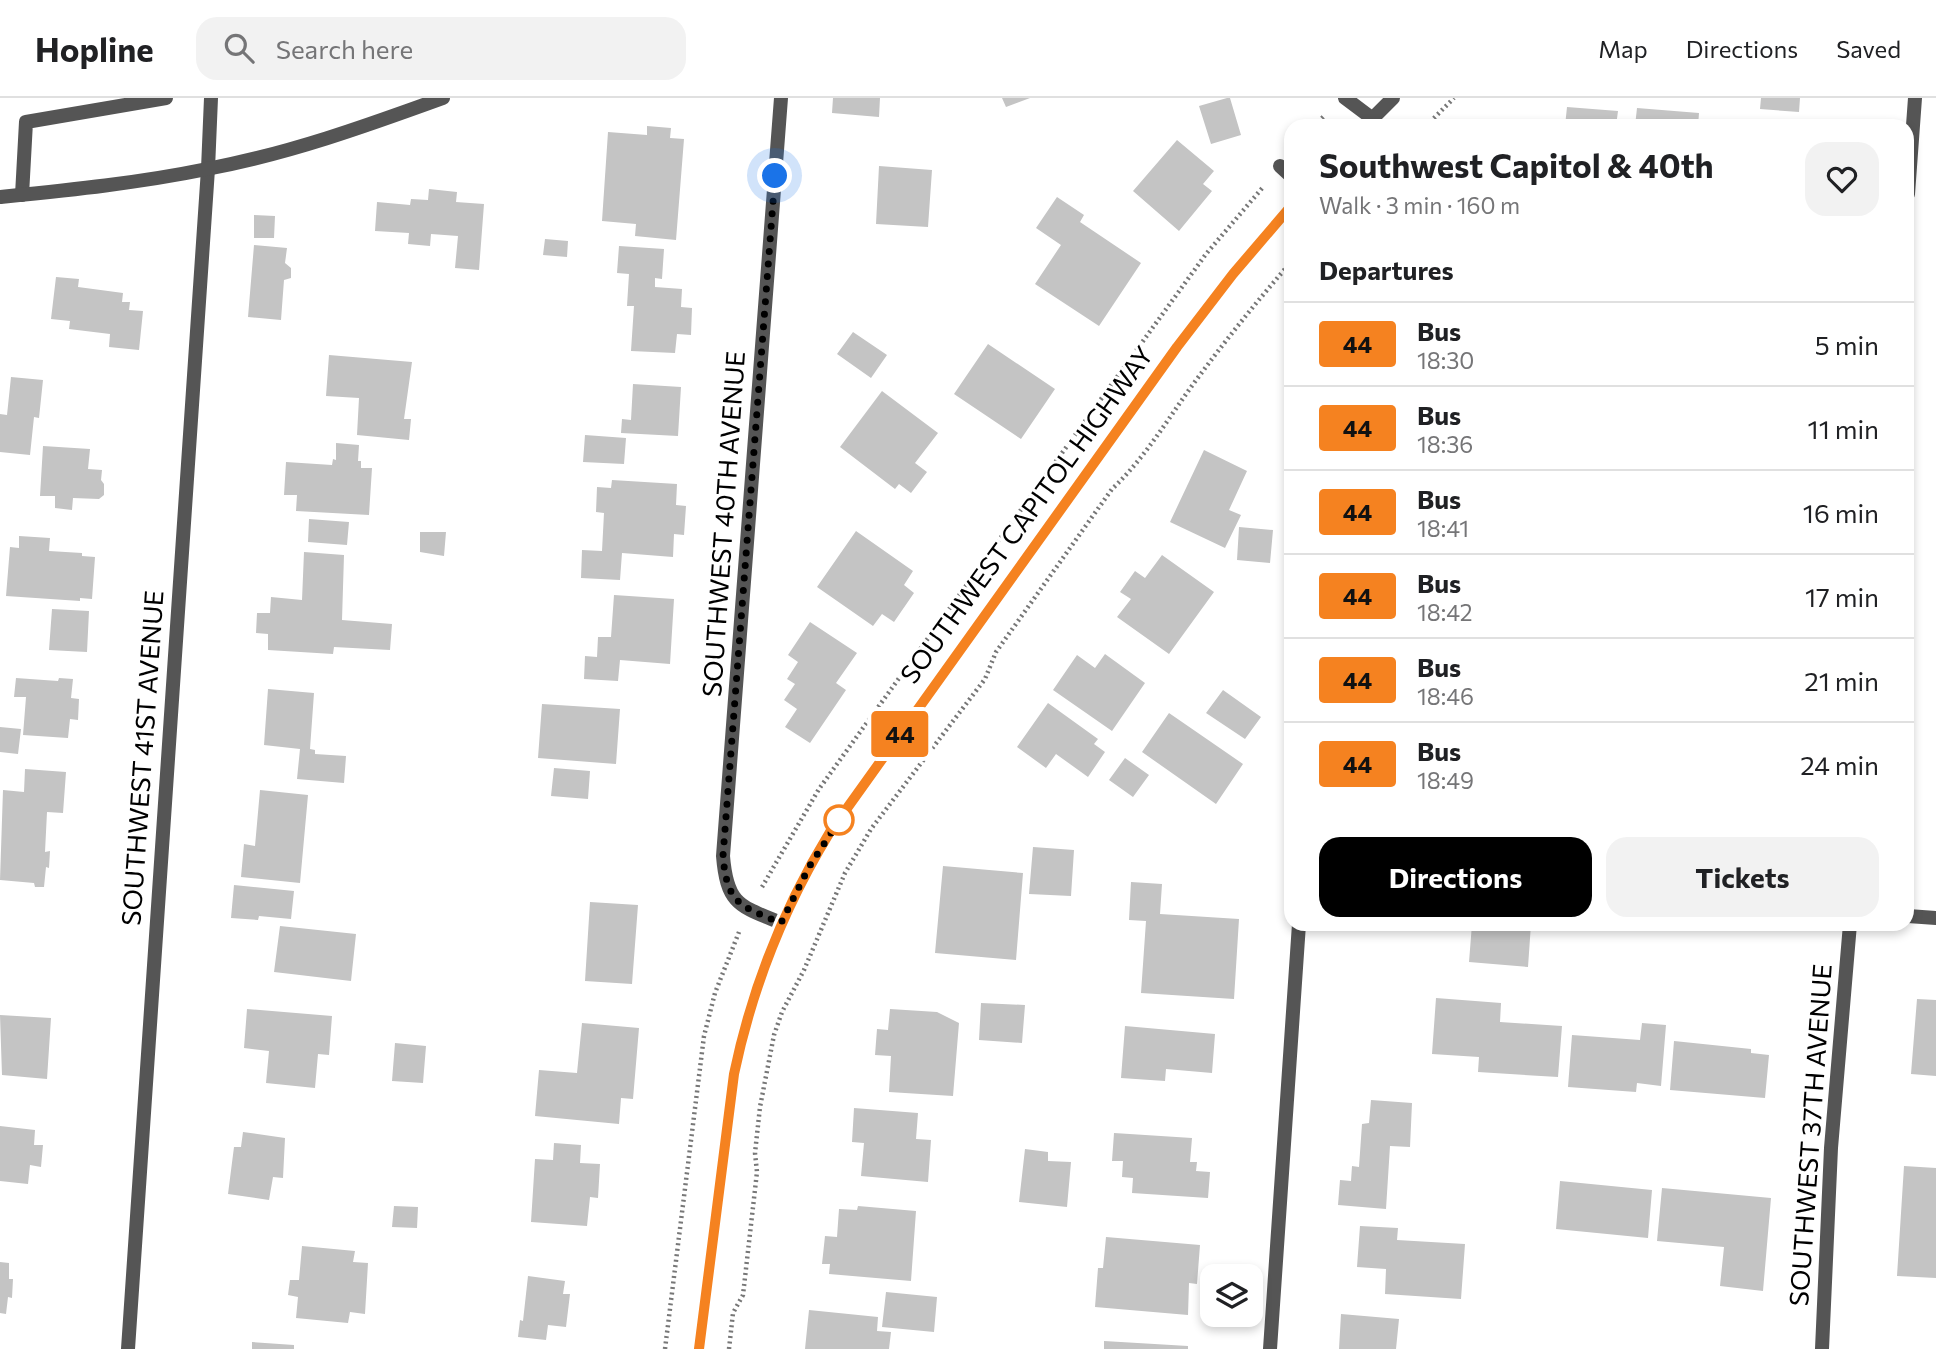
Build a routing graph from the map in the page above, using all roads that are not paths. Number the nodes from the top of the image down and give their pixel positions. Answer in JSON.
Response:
{"nodes":[{"id":1,"x":166,"y":98,"type":"edge"},
{"id":2,"x":211,"y":98,"type":"edge"},
{"id":3,"x":443,"y":98,"type":"edge"},
{"id":4,"x":781,"y":98,"type":"edge"},
{"id":5,"x":1345,"y":98,"type":"edge"},
{"id":6,"x":1393,"y":98,"type":"edge"},
{"id":7,"x":1915,"y":98,"type":"edge"},
{"id":8,"x":1366,"y":119,"type":"edge"},
{"id":9,"x":1372,"y":119,"type":"edge"},
{"id":10,"x":1913,"y":119,"type":"edge"},
{"id":11,"x":1280,"y":166,"type":"road end"},
{"id":12,"x":208,"y":169,"type":"junction"},
{"id":13,"x":1284,"y":170,"type":"edge"},
{"id":14,"x":22,"y":195,"type":"junction"},
{"id":15,"x":0,"y":197,"type":"edge"},
{"id":16,"x":1284,"y":214,"type":"edge"},
{"id":17,"x":1914,"y":916,"type":"edge"},
{"id":18,"x":1936,"y":918,"type":"edge"},
{"id":19,"x":781,"y":923,"type":"junction"},
{"id":20,"x":1299,"y":931,"type":"edge"},
{"id":21,"x":1849,"y":931,"type":"edge"},
{"id":22,"x":128,"y":1349,"type":"edge"},
{"id":23,"x":699,"y":1349,"type":"edge"},
{"id":24,"x":1270,"y":1349,"type":"edge"},
{"id":25,"x":1822,"y":1349,"type":"edge"}],
"edges":[{"from":1,"to":14,"type":"street"},
{"from":2,"to":12,"type":"street","name":"SOUTHWEST 41ST AVENUE"},
{"from":3,"to":12,"type":"street"},
{"from":4,"to":19,"type":"street","name":"SOUTHWEST 40TH AVENUE"},
{"from":5,"to":8,"type":"street"},
{"from":6,"to":9,"type":"street"},
{"from":7,"to":10,"type":"street"},
{"from":11,"to":13,"type":"street"},
{"from":12,"to":14,"type":"street"},
{"from":12,"to":22,"type":"street","name":"SOUTHWEST 41ST AVENUE"},
{"from":14,"to":15,"type":"street"},
{"from":16,"to":19,"type":"street","name":"SOUTHWEST CAPITOL HIGHWAY"},
{"from":17,"to":18,"type":"street"},
{"from":19,"to":23,"type":"street","name":"SOUTHWEST CAPITOL HIGHWAY"},
{"from":20,"to":24,"type":"street"},
{"from":21,"to":25,"type":"street","name":"SOUTHWEST 37TH AVENUE"}]}
